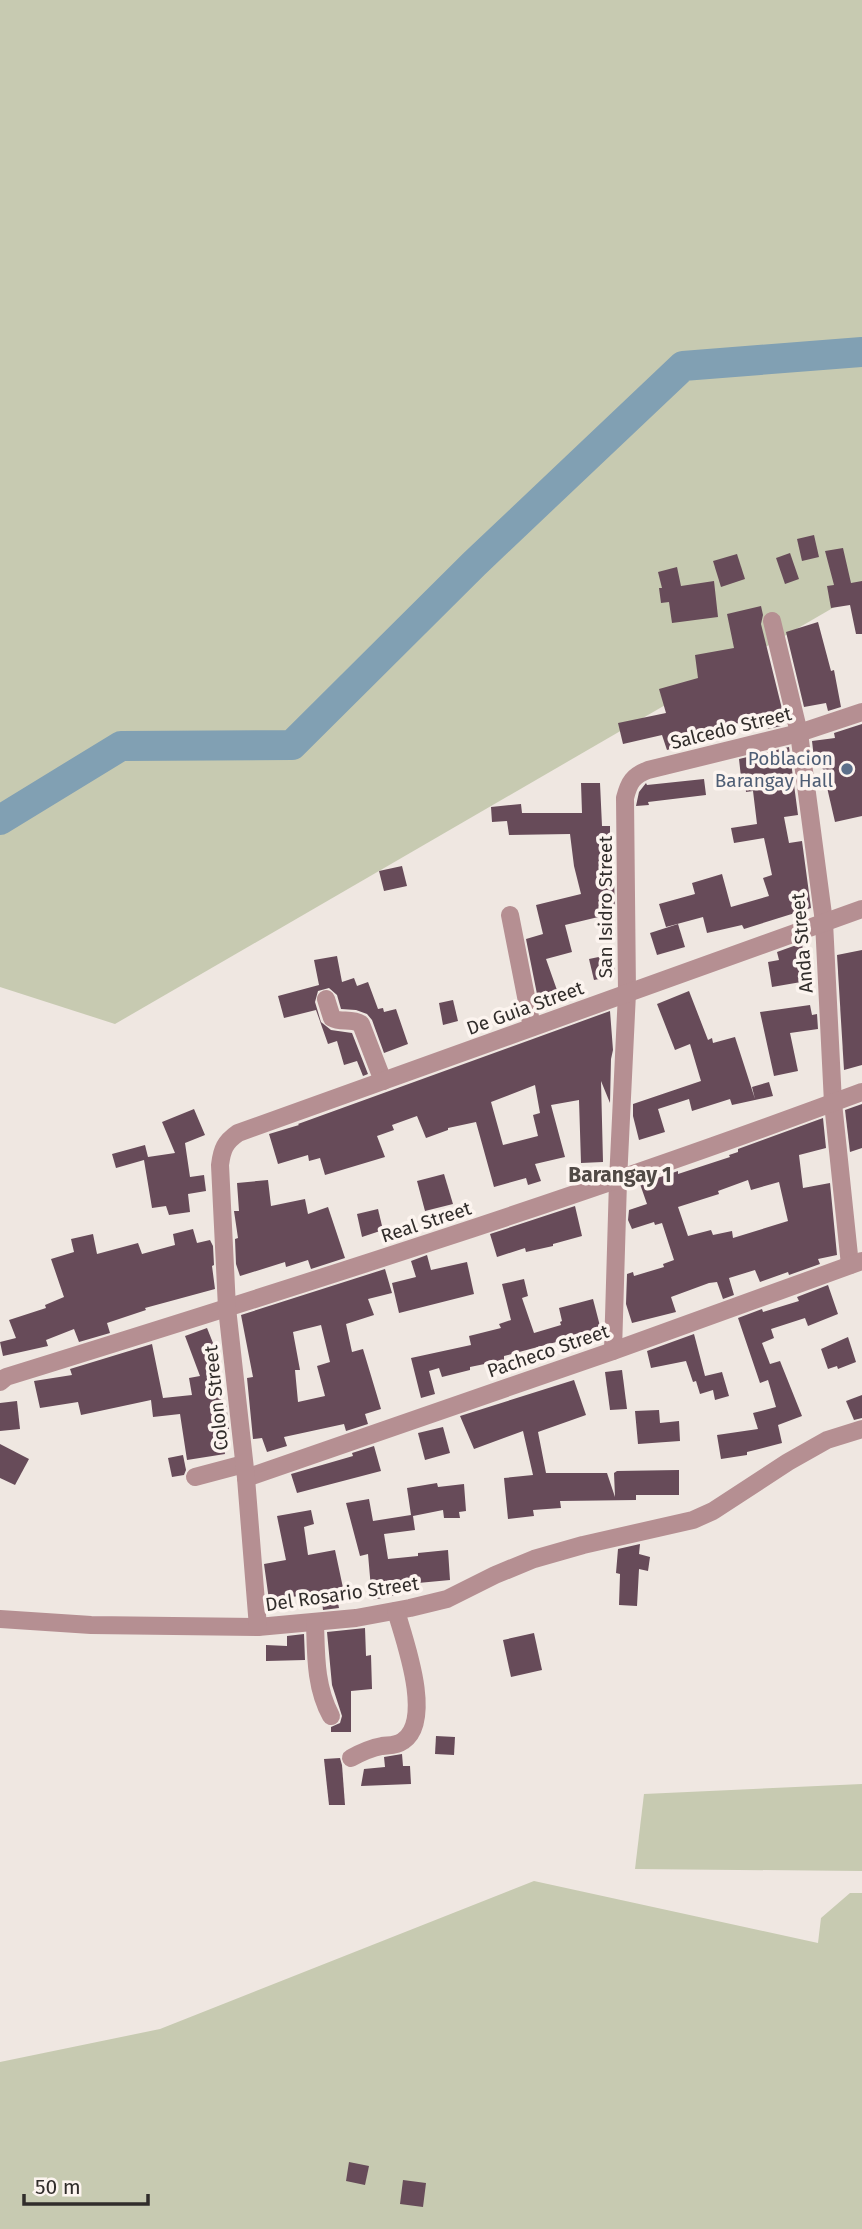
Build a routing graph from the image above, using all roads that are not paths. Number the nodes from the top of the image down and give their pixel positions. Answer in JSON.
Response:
{"nodes":[{"id":1,"x":772,"y":621,"type":"dead end"},
{"id":2,"x":862,"y":712,"type":"edge"},
{"id":3,"x":799,"y":733,"type":"junction"},
{"id":4,"x":625,"y":799,"type":"joint"},
{"id":5,"x":862,"y":909,"type":"edge"},
{"id":6,"x":510,"y":915,"type":"dead end"},
{"id":7,"x":824,"y":922,"type":"junction"},
{"id":8,"x":627,"y":993,"type":"junction"},
{"id":9,"x":326,"y":999,"type":"dead end"},
{"id":10,"x":532,"y":1027,"type":"junction"},
{"id":11,"x":383,"y":1081,"type":"junction"},
{"id":12,"x":862,"y":1092,"type":"edge"},
{"id":13,"x":833,"y":1103,"type":"junction"},
{"id":14,"x":220,"y":1165,"type":"joint"},
{"id":15,"x":618,"y":1181,"type":"junction"},
{"id":16,"x":856,"y":1263,"type":"edge"},
{"id":17,"x":227,"y":1308,"type":"junction"},
{"id":18,"x":613,"y":1351,"type":"junction"},
{"id":19,"x":0,"y":1382,"type":"edge"},
{"id":20,"x":862,"y":1429,"type":"edge"},
{"id":21,"x":245,"y":1471,"type":"junction"},
{"id":22,"x":195,"y":1477,"type":"dead end"},
{"id":23,"x":396,"y":1611,"type":"junction"},
{"id":24,"x":0,"y":1619,"type":"edge"},
{"id":25,"x":315,"y":1622,"type":"junction"},
{"id":26,"x":258,"y":1627,"type":"junction"},
{"id":27,"x":331,"y":1716,"type":"dead end"},
{"id":28,"x":351,"y":1758,"type":"dead end"}],
"edges":[{"from":1,"to":3,"type":"street","name":"Anda Street"},
{"from":2,"to":3,"type":"street","name":"Salcedo Street"},
{"from":3,"to":4,"type":"street","name":"Salcedo Street"},
{"from":3,"to":7,"type":"street","name":"Anda Street"},
{"from":4,"to":8,"type":"street","name":"San Isidro Street"},
{"from":5,"to":7,"type":"street","name":"De Guia Street"},
{"from":6,"to":10,"type":"street"},
{"from":7,"to":8,"type":"street","name":"De Guia Street"},
{"from":7,"to":13,"type":"street","name":"Anda Street"},
{"from":8,"to":10,"type":"street","name":"De Guia Street"},
{"from":8,"to":15,"type":"street","name":"San Isidro Street"},
{"from":9,"to":11,"type":"street"},
{"from":10,"to":11,"type":"street","name":"De Guia Street"},
{"from":11,"to":14,"type":"street","name":"De Guia Street"},
{"from":12,"to":13,"type":"street","name":"Real Street"},
{"from":13,"to":15,"type":"street","name":"Real Street"},
{"from":13,"to":16,"type":"street","name":"Anda Street"},
{"from":14,"to":17,"type":"street","name":"Colon Street"},
{"from":15,"to":17,"type":"street","name":"Real Street"},
{"from":15,"to":18,"type":"street","name":"San Isidro Street"},
{"from":16,"to":18,"type":"street","name":"Pacheco Street"},
{"from":17,"to":19,"type":"street","name":"Real Street"},
{"from":17,"to":21,"type":"street","name":"Colon Street"},
{"from":18,"to":21,"type":"street","name":"Pacheco Street"},
{"from":20,"to":23,"type":"street","name":"Del Rosario Street"},
{"from":21,"to":22,"type":"street","name":"Pacheco Street"},
{"from":21,"to":26,"type":"street","name":"Colon Street"},
{"from":23,"to":25,"type":"street","name":"Del Rosario Street"},
{"from":23,"to":28,"type":"street"},
{"from":24,"to":26,"type":"street","name":"Del Rosario Street"},
{"from":25,"to":26,"type":"street","name":"Del Rosario Street"},
{"from":25,"to":27,"type":"street"}]}
